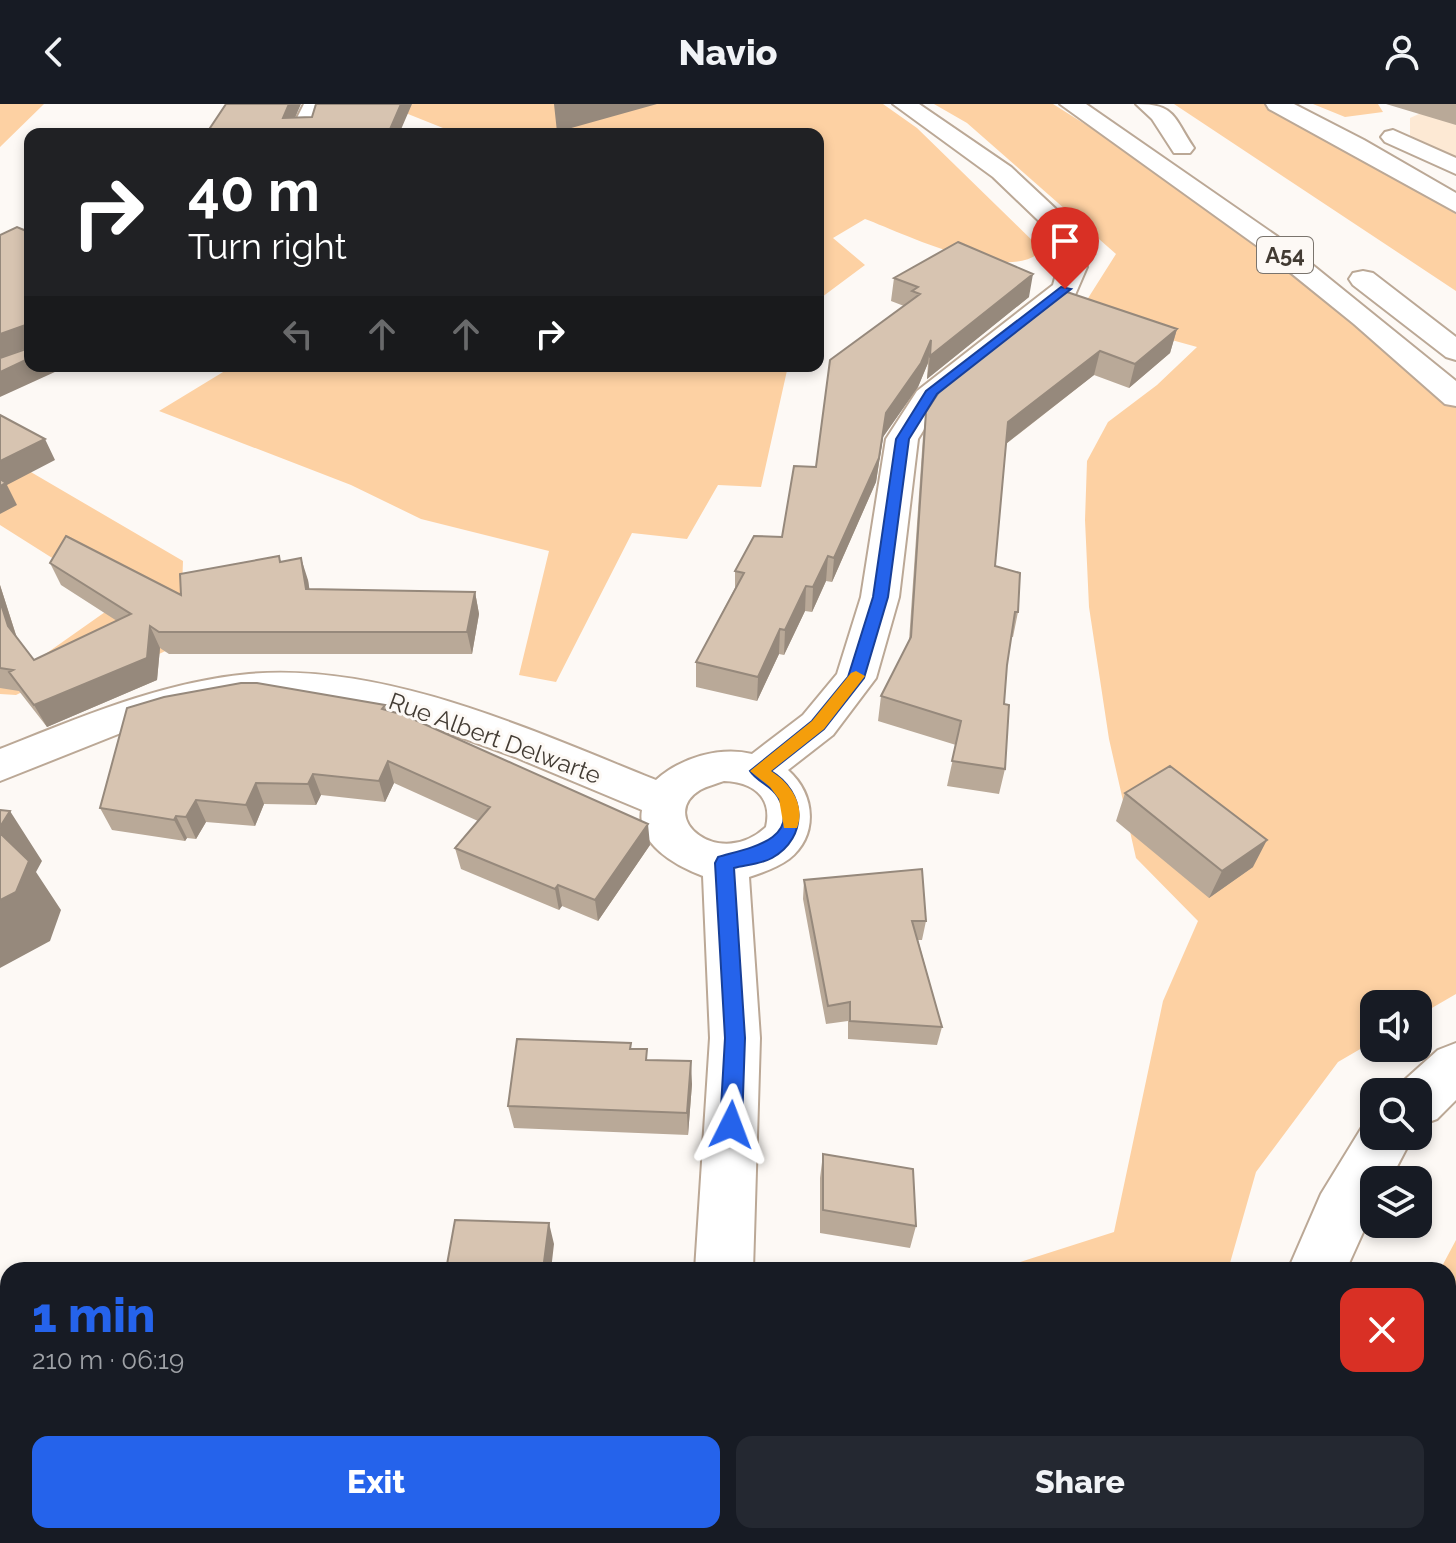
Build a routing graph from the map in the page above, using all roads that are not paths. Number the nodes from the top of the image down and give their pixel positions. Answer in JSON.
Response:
{"nodes":[{"id":1,"x":315,"y":104,"type":"edge"},
{"id":2,"x":904,"y":104,"type":"edge"},
{"id":3,"x":1048,"y":104,"type":"edge"},
{"id":4,"x":1071,"y":104,"type":"edge"},
{"id":5,"x":1147,"y":104,"type":"edge"},
{"id":6,"x":1277,"y":104,"type":"edge"},
{"id":7,"x":1108,"y":115,"type":"edge"},
{"id":8,"x":304,"y":128,"type":"edge"},
{"id":9,"x":1337,"y":135,"type":"junction"},
{"id":10,"x":1182,"y":148,"type":"junction"},
{"id":11,"x":1206,"y":165,"type":"dead end"},
{"id":12,"x":1456,"y":167,"type":"edge"},
{"id":13,"x":1456,"y":204,"type":"edge"},
{"id":14,"x":1341,"y":262,"type":"dead end"},
{"id":15,"x":1456,"y":351,"type":"edge"},
{"id":16,"x":1456,"y":397,"type":"edge"},
{"id":17,"x":0,"y":766,"type":"edge"},
{"id":18,"x":759,"y":771,"type":"junction"},
{"id":19,"x":664,"y":801,"type":"junction"},
{"id":20,"x":725,"y":863,"type":"junction"},
{"id":21,"x":1456,"y":1066,"type":"edge"},
{"id":22,"x":1432,"y":1089,"type":"edge"},
{"id":23,"x":1378,"y":1150,"type":"edge"},
{"id":24,"x":724,"y":1262,"type":"edge"},
{"id":25,"x":1320,"y":1262,"type":"edge"}],
"edges":[{"from":1,"to":8,"type":"main road"},
{"from":2,"to":18,"type":"main road"},
{"from":3,"to":7,"type":"main road"},
{"from":4,"to":7,"type":"main road","number":"A54"},
{"from":5,"to":10,"type":"main road"},
{"from":6,"to":9,"type":"main road"},
{"from":7,"to":10,"type":"main road","number":"A54"},
{"from":7,"to":16,"type":"main road","number":"A54"},
{"from":9,"to":12,"type":"main road"},
{"from":9,"to":13,"type":"main road"},
{"from":10,"to":11,"type":"main road","number":"A54"},
{"from":14,"to":15,"type":"main road","number":"A54"},
{"from":17,"to":19,"type":"main road","name":"Rue Albert Delwarte"},
{"from":18,"to":19,"type":"main road"},
{"from":18,"to":20,"type":"main road"},
{"from":19,"to":20,"type":"main road"},
{"from":20,"to":24,"type":"main road"},
{"from":21,"to":22,"type":"main road"},
{"from":23,"to":25,"type":"main road"}]}
